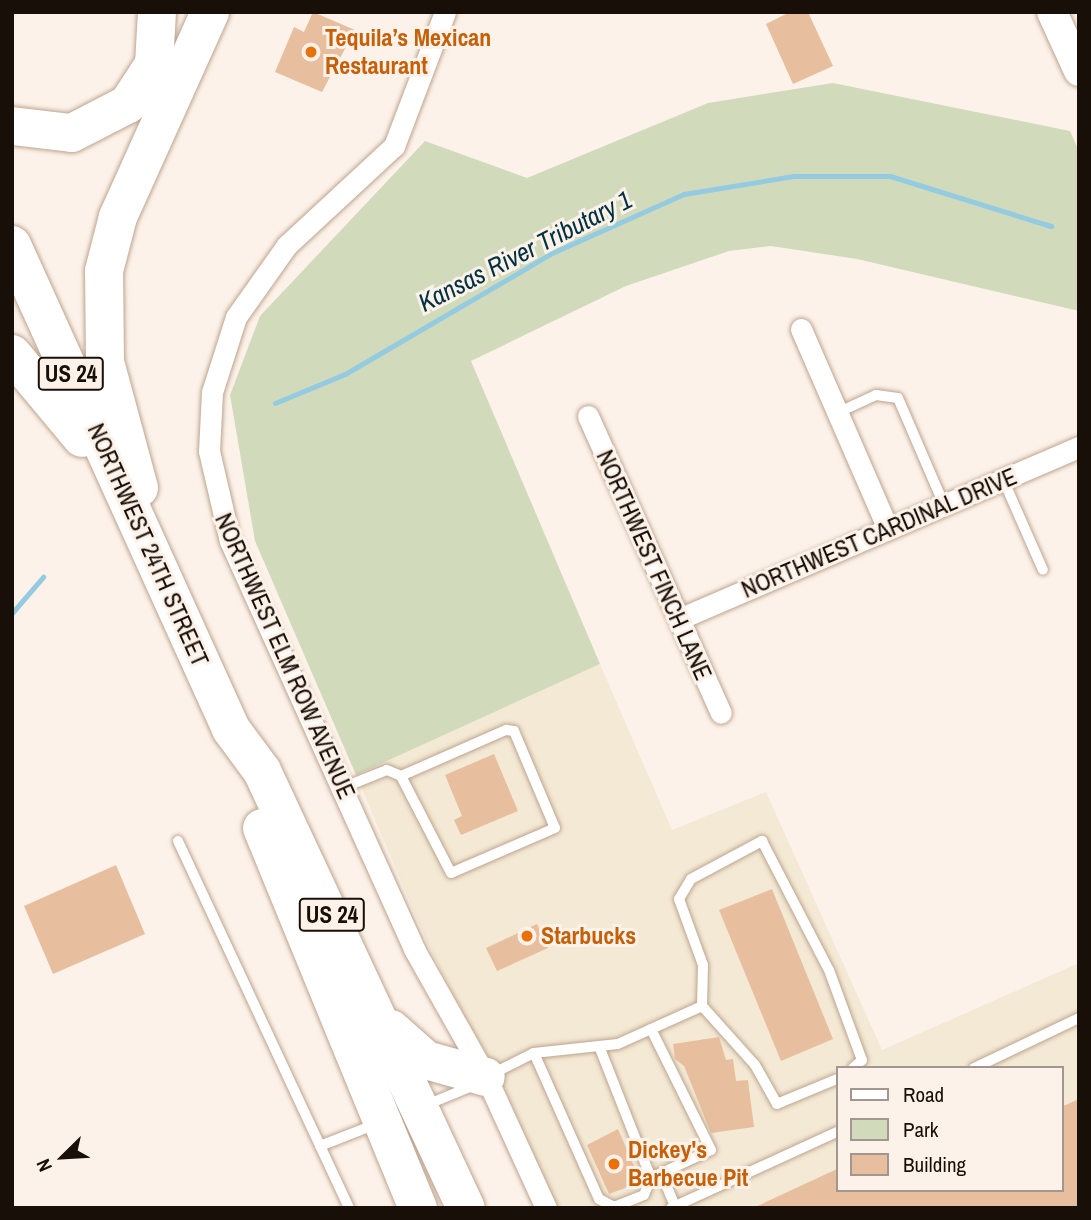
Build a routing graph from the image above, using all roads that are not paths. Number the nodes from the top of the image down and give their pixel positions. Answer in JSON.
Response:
{"nodes":[{"id":1,"x":157,"y":12,"type":"edge"},
{"id":2,"x":210,"y":12,"type":"edge"},
{"id":3,"x":445,"y":12,"type":"edge"},
{"id":4,"x":1052,"y":12,"type":"edge"},
{"id":5,"x":1079,"y":71,"type":"edge"},
{"id":6,"x":12,"y":126,"type":"edge"},
{"id":7,"x":12,"y":245,"type":"edge"},
{"id":8,"x":801,"y":329,"type":"dead end"},
{"id":9,"x":12,"y":354,"type":"edge"},
{"id":10,"x":837,"y":413,"type":"junction"},
{"id":11,"x":588,"y":416,"type":"dead end"},
{"id":12,"x":1079,"y":447,"type":"edge"},
{"id":13,"x":1003,"y":480,"type":"junction"},
{"id":14,"x":129,"y":503,"type":"junction"},
{"id":15,"x":944,"y":505,"type":"junction"},
{"id":16,"x":888,"y":529,"type":"junction"},
{"id":17,"x":150,"y":549,"type":"junction"},
{"id":18,"x":1043,"y":570,"type":"dead end"},
{"id":19,"x":679,"y":619,"type":"junction"},
{"id":20,"x":721,"y":713,"type":"dead end"},
{"id":21,"x":231,"y":730,"type":"junction"},
{"id":22,"x":401,"y":776,"type":"junction"},
{"id":23,"x":341,"y":788,"type":"junction"},
{"id":24,"x":178,"y":841,"type":"dead end"},
{"id":25,"x":702,"y":1006,"type":"junction"},
{"id":26,"x":1079,"y":1018,"type":"edge"},
{"id":27,"x":382,"y":1020,"type":"junction"},
{"id":28,"x":651,"y":1029,"type":"junction"},
{"id":29,"x":599,"y":1046,"type":"junction"},
{"id":30,"x":534,"y":1053,"type":"junction"},
{"id":31,"x":855,"y":1066,"type":"edge"},
{"id":32,"x":978,"y":1066,"type":"edge"},
{"id":33,"x":486,"y":1077,"type":"junction"},
{"id":34,"x":836,"y":1079,"type":"edge"},
{"id":35,"x":400,"y":1115,"type":"junction"},
{"id":36,"x":836,"y":1132,"type":"edge"},
{"id":37,"x":320,"y":1146,"type":"junction"},
{"id":38,"x":656,"y":1176,"type":"junction"},
{"id":39,"x":673,"y":1207,"type":"edge"},
{"id":40,"x":349,"y":1208,"type":"edge"},
{"id":41,"x":418,"y":1208,"type":"edge"},
{"id":42,"x":467,"y":1208,"type":"edge"},
{"id":43,"x":546,"y":1208,"type":"edge"}],
"edges":[{"from":1,"to":6,"type":"highway"},
{"from":2,"to":17,"type":"highway"},
{"from":3,"to":23,"type":"street","name":"NORTHWEST ELM ROW AVENUE"},
{"from":4,"to":5,"type":"street"},
{"from":7,"to":14,"type":"highway","name":"NORTHWEST 24TH STREET","number":"US 24"},
{"from":8,"to":10,"type":"street"},
{"from":9,"to":14,"type":"highway"},
{"from":10,"to":15,"type":"lane"},
{"from":10,"to":16,"type":"street"},
{"from":11,"to":19,"type":"street","name":"NORTHWEST FINCH LANE"},
{"from":12,"to":13,"type":"street","name":"NORTHWEST CARDINAL DRIVE"},
{"from":13,"to":15,"type":"street","name":"NORTHWEST CARDINAL DRIVE"},
{"from":13,"to":18,"type":"lane"},
{"from":14,"to":17,"type":"highway","name":"NORTHWEST 24TH STREET","number":"US 24"},
{"from":15,"to":16,"type":"street","name":"NORTHWEST CARDINAL DRIVE"},
{"from":16,"to":19,"type":"street","name":"NORTHWEST CARDINAL DRIVE"},
{"from":17,"to":21,"type":"highway","name":"NORTHWEST 24TH STREET","number":"US 24"},
{"from":19,"to":20,"type":"street","name":"NORTHWEST FINCH LANE"},
{"from":21,"to":27,"type":"highway","name":"NORTHWEST 24TH STREET","number":"US 24"},
{"from":21,"to":35,"type":"highway","name":"NORTHWEST 24TH STREET","number":"US 24"},
{"from":22,"to":22,"type":"lane"},
{"from":22,"to":23,"type":"lane"},
{"from":23,"to":33,"type":"street","name":"NORTHWEST ELM ROW AVENUE"},
{"from":24,"to":37,"type":"lane"},
{"from":25,"to":28,"type":"lane"},
{"from":25,"to":31,"type":"lane"},
{"from":25,"to":34,"type":"lane"},
{"from":26,"to":32,"type":"lane"},
{"from":27,"to":33,"type":"highway"},
{"from":27,"to":35,"type":"highway","name":"NORTHWEST 24TH STREET","number":"US 24"},
{"from":28,"to":29,"type":"lane"},
{"from":28,"to":38,"type":"lane"},
{"from":29,"to":30,"type":"lane"},
{"from":29,"to":38,"type":"lane"},
{"from":30,"to":33,"type":"lane"},
{"from":30,"to":38,"type":"lane"},
{"from":33,"to":35,"type":"lane"},
{"from":33,"to":43,"type":"street","name":"NORTHWEST ELM ROW AVENUE"},
{"from":35,"to":37,"type":"lane"},
{"from":35,"to":41,"type":"highway","name":"NORTHWEST 24TH STREET","number":"US 24"},
{"from":35,"to":42,"type":"highway","name":"NORTHWEST 24TH STREET","number":"US 24"},
{"from":36,"to":39,"type":"lane"},
{"from":37,"to":40,"type":"lane"},
{"from":38,"to":39,"type":"lane"}]}
